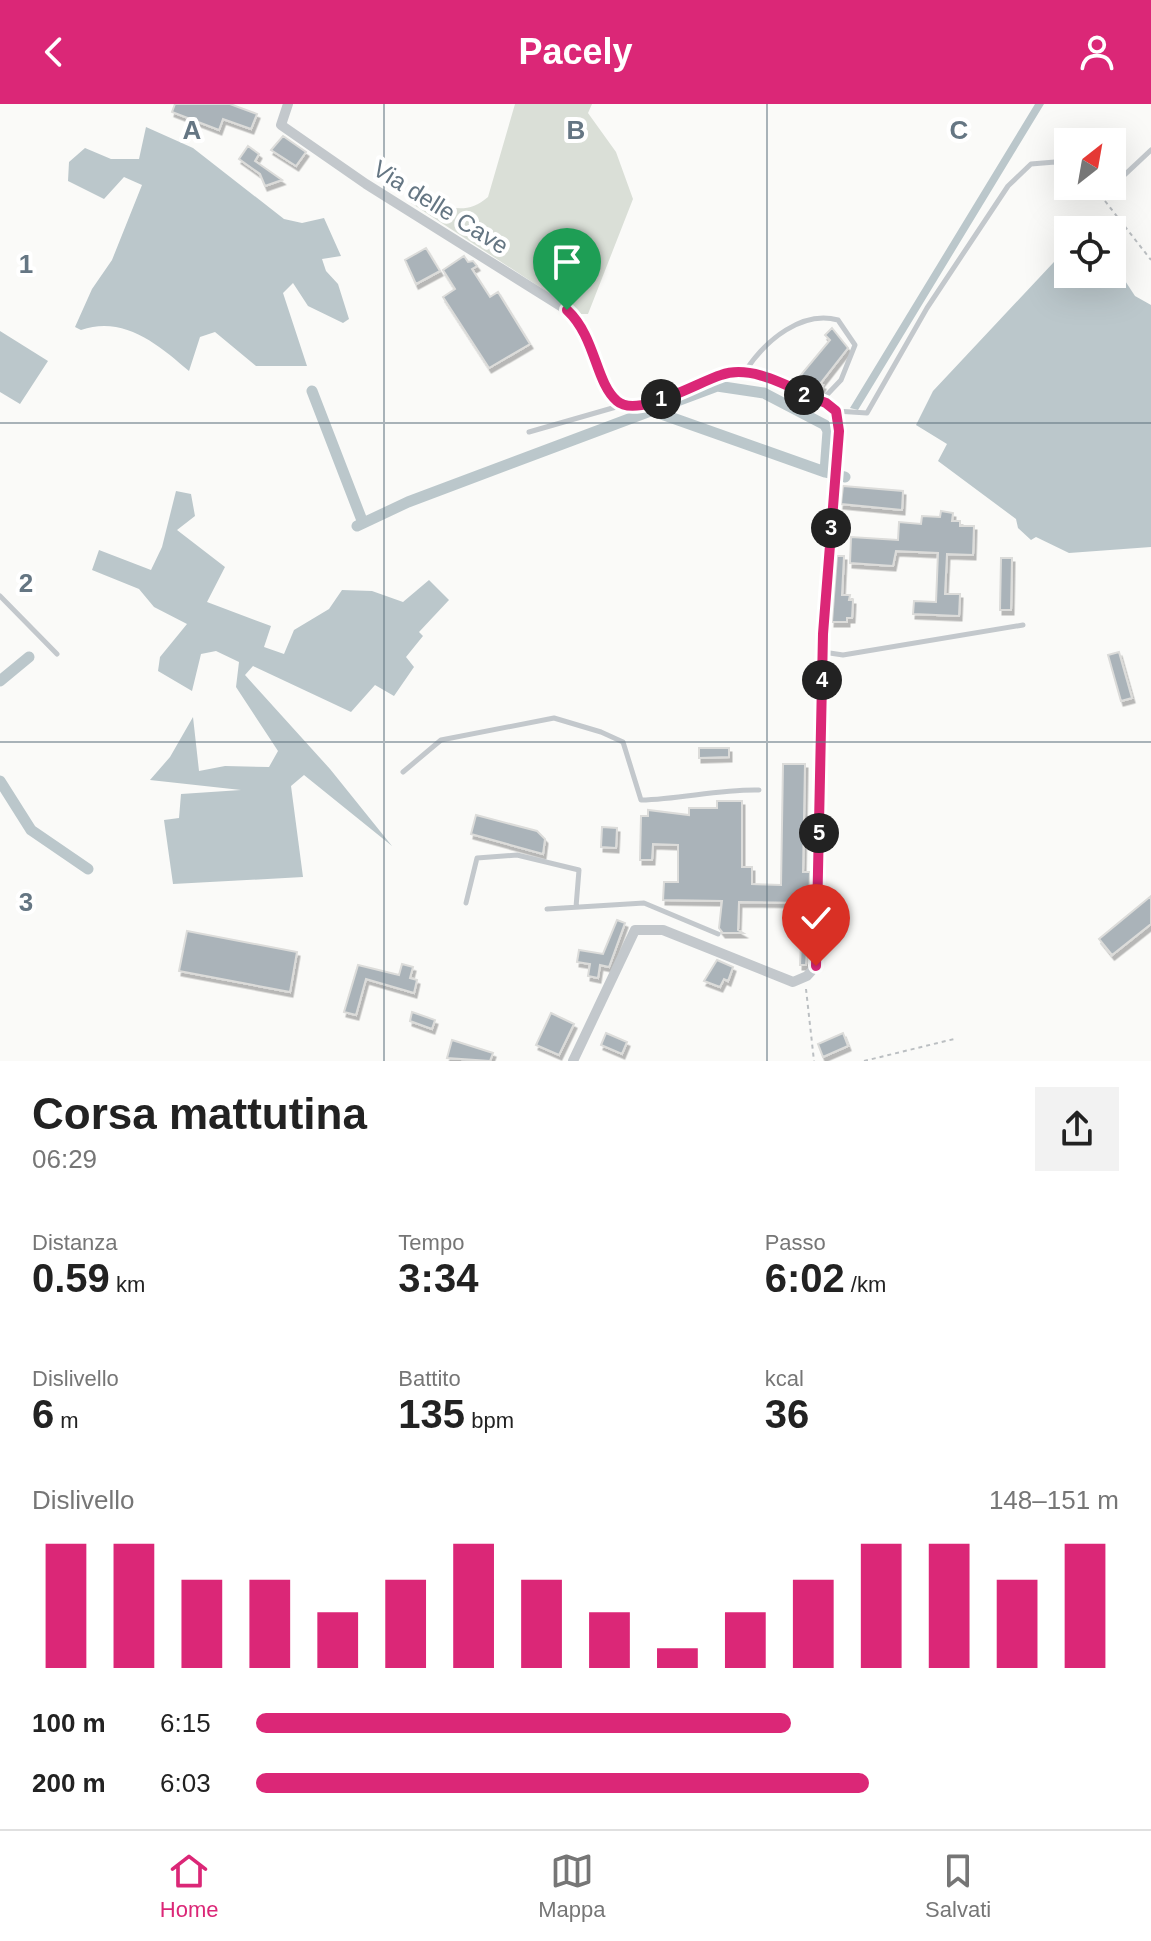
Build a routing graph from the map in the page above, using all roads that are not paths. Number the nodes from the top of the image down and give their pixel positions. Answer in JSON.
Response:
{"nodes":[{"id":1,"x":288,"y":104,"type":"edge"},
{"id":2,"x":1151,"y":150,"type":"edge"},
{"id":3,"x":1054,"y":162,"type":"edge"},
{"id":4,"x":1126,"y":174,"type":"edge"},
{"id":5,"x":746,"y":371,"type":"junction"},
{"id":6,"x":821,"y":401,"type":"junction"},
{"id":7,"x":624,"y":405,"type":"junction"},
{"id":8,"x":836,"y":411,"type":"junction"},
{"id":9,"x":529,"y":432,"type":"dead end"},
{"id":10,"x":0,"y":596,"type":"edge"},
{"id":11,"x":1023,"y":625,"type":"dead end"},
{"id":12,"x":823,"y":652,"type":"junction"},
{"id":13,"x":57,"y":654,"type":"dead end"},
{"id":14,"x":403,"y":772,"type":"dead end"},
{"id":15,"x":759,"y":790,"type":"dead end"},
{"id":16,"x":466,"y":903,"type":"dead end"},
{"id":17,"x":576,"y":907,"type":"junction"},
{"id":18,"x":547,"y":909,"type":"dead end"},
{"id":19,"x":718,"y":934,"type":"dead end"},
{"id":20,"x":573,"y":1061,"type":"edge"}],
"edges":[{"from":1,"to":7,"type":"street","name":"Via delle Cave"},
{"from":2,"to":4,"type":"lane"},
{"from":3,"to":8,"type":"lane"},
{"from":5,"to":6,"type":"street"},
{"from":5,"to":6,"type":"lane"},
{"from":5,"to":7,"type":"street"},
{"from":6,"to":8,"type":"street"},
{"from":7,"to":9,"type":"lane"},
{"from":8,"to":12,"type":"street"},
{"from":10,"to":13,"type":"lane"},
{"from":11,"to":12,"type":"lane"},
{"from":12,"to":20,"type":"street"},
{"from":14,"to":15,"type":"lane"},
{"from":16,"to":17,"type":"lane"},
{"from":17,"to":18,"type":"lane"},
{"from":17,"to":19,"type":"lane"}]}
